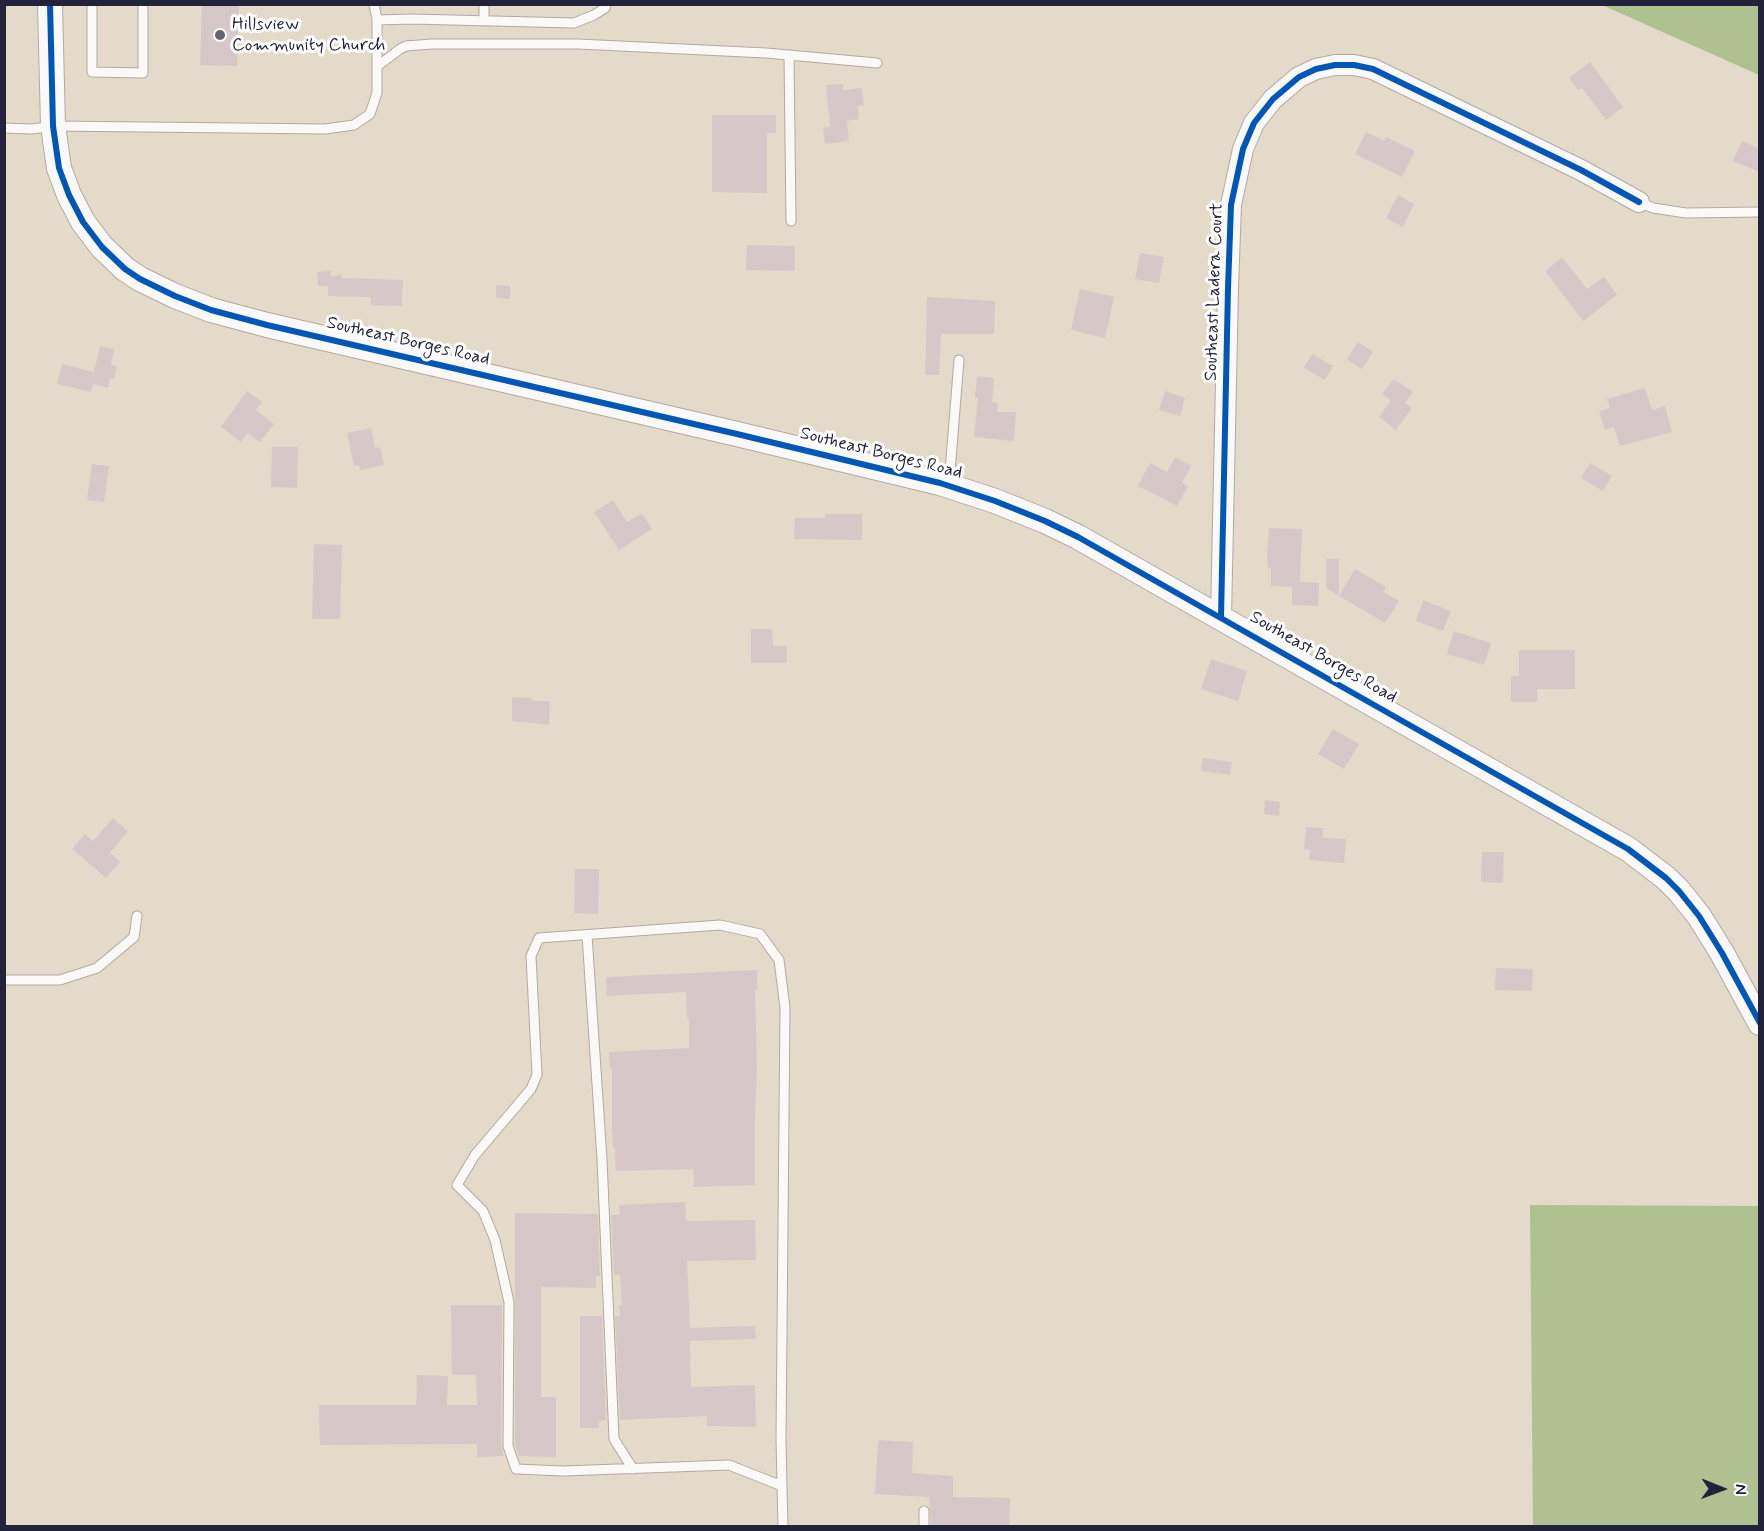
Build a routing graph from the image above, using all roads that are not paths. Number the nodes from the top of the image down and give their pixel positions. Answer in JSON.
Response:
{"nodes":[{"id":1,"x":50,"y":4,"type":"edge"},
{"id":2,"x":93,"y":4,"type":"edge"},
{"id":3,"x":143,"y":4,"type":"edge"},
{"id":4,"x":374,"y":4,"type":"edge"},
{"id":5,"x":484,"y":4,"type":"edge"},
{"id":6,"x":606,"y":4,"type":"edge"},
{"id":7,"x":377,"y":20,"type":"junction"},
{"id":8,"x":484,"y":21,"type":"junction"},
{"id":9,"x":789,"y":55,"type":"junction"},
{"id":10,"x":876,"y":63,"type":"dead end"},
{"id":11,"x":379,"y":65,"type":"junction"},
{"id":12,"x":53,"y":126,"type":"junction"},
{"id":13,"x":4,"y":128,"type":"edge"},
{"id":14,"x":1639,"y":202,"type":"joint"},
{"id":15,"x":1760,"y":212,"type":"edge"},
{"id":16,"x":790,"y":221,"type":"dead end"},
{"id":17,"x":959,"y":360,"type":"dead end"},
{"id":18,"x":949,"y":486,"type":"junction"},
{"id":19,"x":1221,"y":617,"type":"junction"},
{"id":20,"x":137,"y":916,"type":"dead end"},
{"id":21,"x":587,"y":935,"type":"junction"},
{"id":22,"x":4,"y":980,"type":"edge"},
{"id":23,"x":1760,"y":1023,"type":"edge"},
{"id":24,"x":633,"y":1468,"type":"junction"},
{"id":25,"x":782,"y":1486,"type":"junction"},
{"id":26,"x":924,"y":1511,"type":"dead end"},
{"id":27,"x":783,"y":1527,"type":"edge"},
{"id":28,"x":924,"y":1527,"type":"edge"}],
"edges":[{"from":1,"to":12,"type":"street","name":"Southeast Borges Road"},
{"from":2,"to":3,"type":"lane"},
{"from":4,"to":7,"type":"lane"},
{"from":5,"to":8,"type":"lane"},
{"from":6,"to":8,"type":"lane"},
{"from":7,"to":8,"type":"lane"},
{"from":7,"to":11,"type":"lane"},
{"from":9,"to":10,"type":"lane"},
{"from":9,"to":11,"type":"lane"},
{"from":9,"to":16,"type":"lane"},
{"from":11,"to":12,"type":"lane"},
{"from":12,"to":13,"type":"lane"},
{"from":12,"to":18,"type":"street","name":"Southeast Borges Road"},
{"from":14,"to":15,"type":"lane"},
{"from":14,"to":19,"type":"street","name":"Southeast Ladera Court"},
{"from":17,"to":18,"type":"lane"},
{"from":18,"to":19,"type":"street","name":"Southeast Borges Road"},
{"from":19,"to":23,"type":"street","name":"Southeast Borges Road"},
{"from":20,"to":22,"type":"lane"},
{"from":21,"to":24,"type":"lane"},
{"from":21,"to":24,"type":"lane"},
{"from":21,"to":25,"type":"lane"},
{"from":24,"to":25,"type":"lane"},
{"from":25,"to":27,"type":"lane"},
{"from":26,"to":28,"type":"lane"}]}
